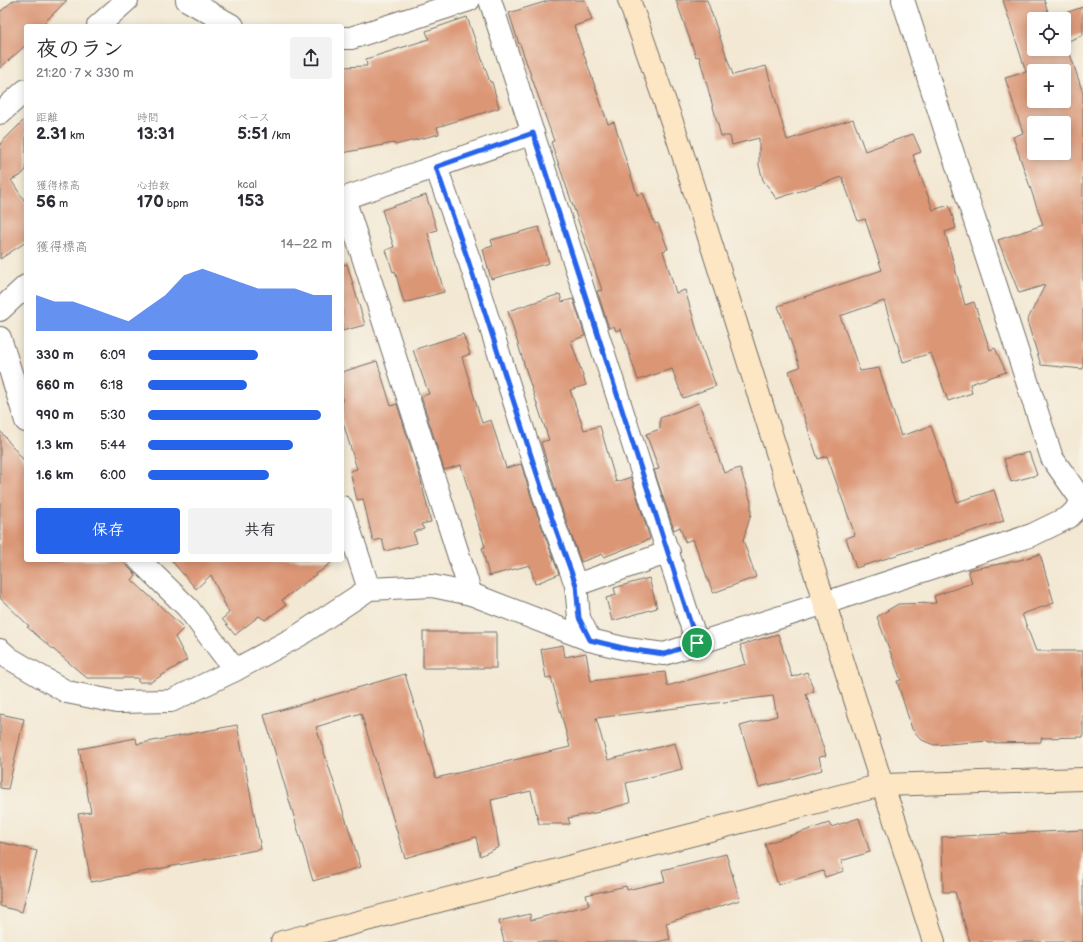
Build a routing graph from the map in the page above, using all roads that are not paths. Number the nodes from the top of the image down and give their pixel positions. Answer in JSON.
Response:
{"nodes":[{"id":1,"x":127,"y":0,"type":"edge"},
{"id":2,"x":187,"y":0,"type":"edge"},
{"id":3,"x":468,"y":0,"type":"edge"},
{"id":4,"x":490,"y":0,"type":"edge"},
{"id":5,"x":629,"y":0,"type":"edge"},
{"id":6,"x":904,"y":0,"type":"edge"},
{"id":7,"x":100,"y":24,"type":"edge"},
{"id":8,"x":229,"y":24,"type":"edge"},
{"id":9,"x":344,"y":38,"type":"edge"},
{"id":10,"x":24,"y":92,"type":"edge"},
{"id":11,"x":0,"y":113,"type":"edge"},
{"id":12,"x":533,"y":133,"type":"junction"},
{"id":13,"x":436,"y":167,"type":"junction"},
{"id":14,"x":344,"y":199,"type":"edge"},
{"id":15,"x":344,"y":202,"type":"edge"},
{"id":16,"x":24,"y":288,"type":"edge"},
{"id":17,"x":0,"y":310,"type":"edge"},
{"id":18,"x":0,"y":338,"type":"edge"},
{"id":19,"x":24,"y":415,"type":"edge"},
{"id":20,"x":1083,"y":503,"type":"edge"},
{"id":21,"x":344,"y":514,"type":"edge"},
{"id":22,"x":669,"y":552,"type":"junction"},
{"id":23,"x":149,"y":563,"type":"edge"},
{"id":24,"x":576,"y":585,"type":"junction"},
{"id":25,"x":369,"y":589,"type":"junction"},
{"id":26,"x":471,"y":594,"type":"junction"},
{"id":27,"x":825,"y":603,"type":"junction"},
{"id":28,"x":590,"y":640,"type":"junction"},
{"id":29,"x":697,"y":643,"type":"junction"},
{"id":30,"x":0,"y":650,"type":"edge"},
{"id":31,"x":235,"y":670,"type":"junction"},
{"id":32,"x":1083,"y":779,"type":"edge"},
{"id":33,"x":882,"y":786,"type":"junction"},
{"id":34,"x":282,"y":942,"type":"edge"},
{"id":35,"x":934,"y":942,"type":"edge"}],
"edges":[{"from":1,"to":7,"type":"street"},
{"from":2,"to":8,"type":"street"},
{"from":3,"to":9,"type":"street"},
{"from":4,"to":12,"type":"street"},
{"from":5,"to":27,"type":"street"},
{"from":6,"to":20,"type":"street"},
{"from":10,"to":11,"type":"street"},
{"from":12,"to":13,"type":"street"},
{"from":12,"to":22,"type":"street"},
{"from":13,"to":14,"type":"street"},
{"from":13,"to":24,"type":"street"},
{"from":15,"to":26,"type":"street"},
{"from":16,"to":17,"type":"street"},
{"from":18,"to":19,"type":"street"},
{"from":20,"to":27,"type":"street"},
{"from":21,"to":25,"type":"street"},
{"from":22,"to":24,"type":"street"},
{"from":22,"to":29,"type":"street"},
{"from":23,"to":31,"type":"street"},
{"from":24,"to":28,"type":"street"},
{"from":25,"to":26,"type":"street"},
{"from":25,"to":31,"type":"street"},
{"from":26,"to":28,"type":"street"},
{"from":27,"to":29,"type":"street"},
{"from":27,"to":33,"type":"street"},
{"from":28,"to":29,"type":"street"},
{"from":30,"to":31,"type":"street"},
{"from":32,"to":33,"type":"street"},
{"from":33,"to":34,"type":"street"},
{"from":33,"to":35,"type":"street"}]}
